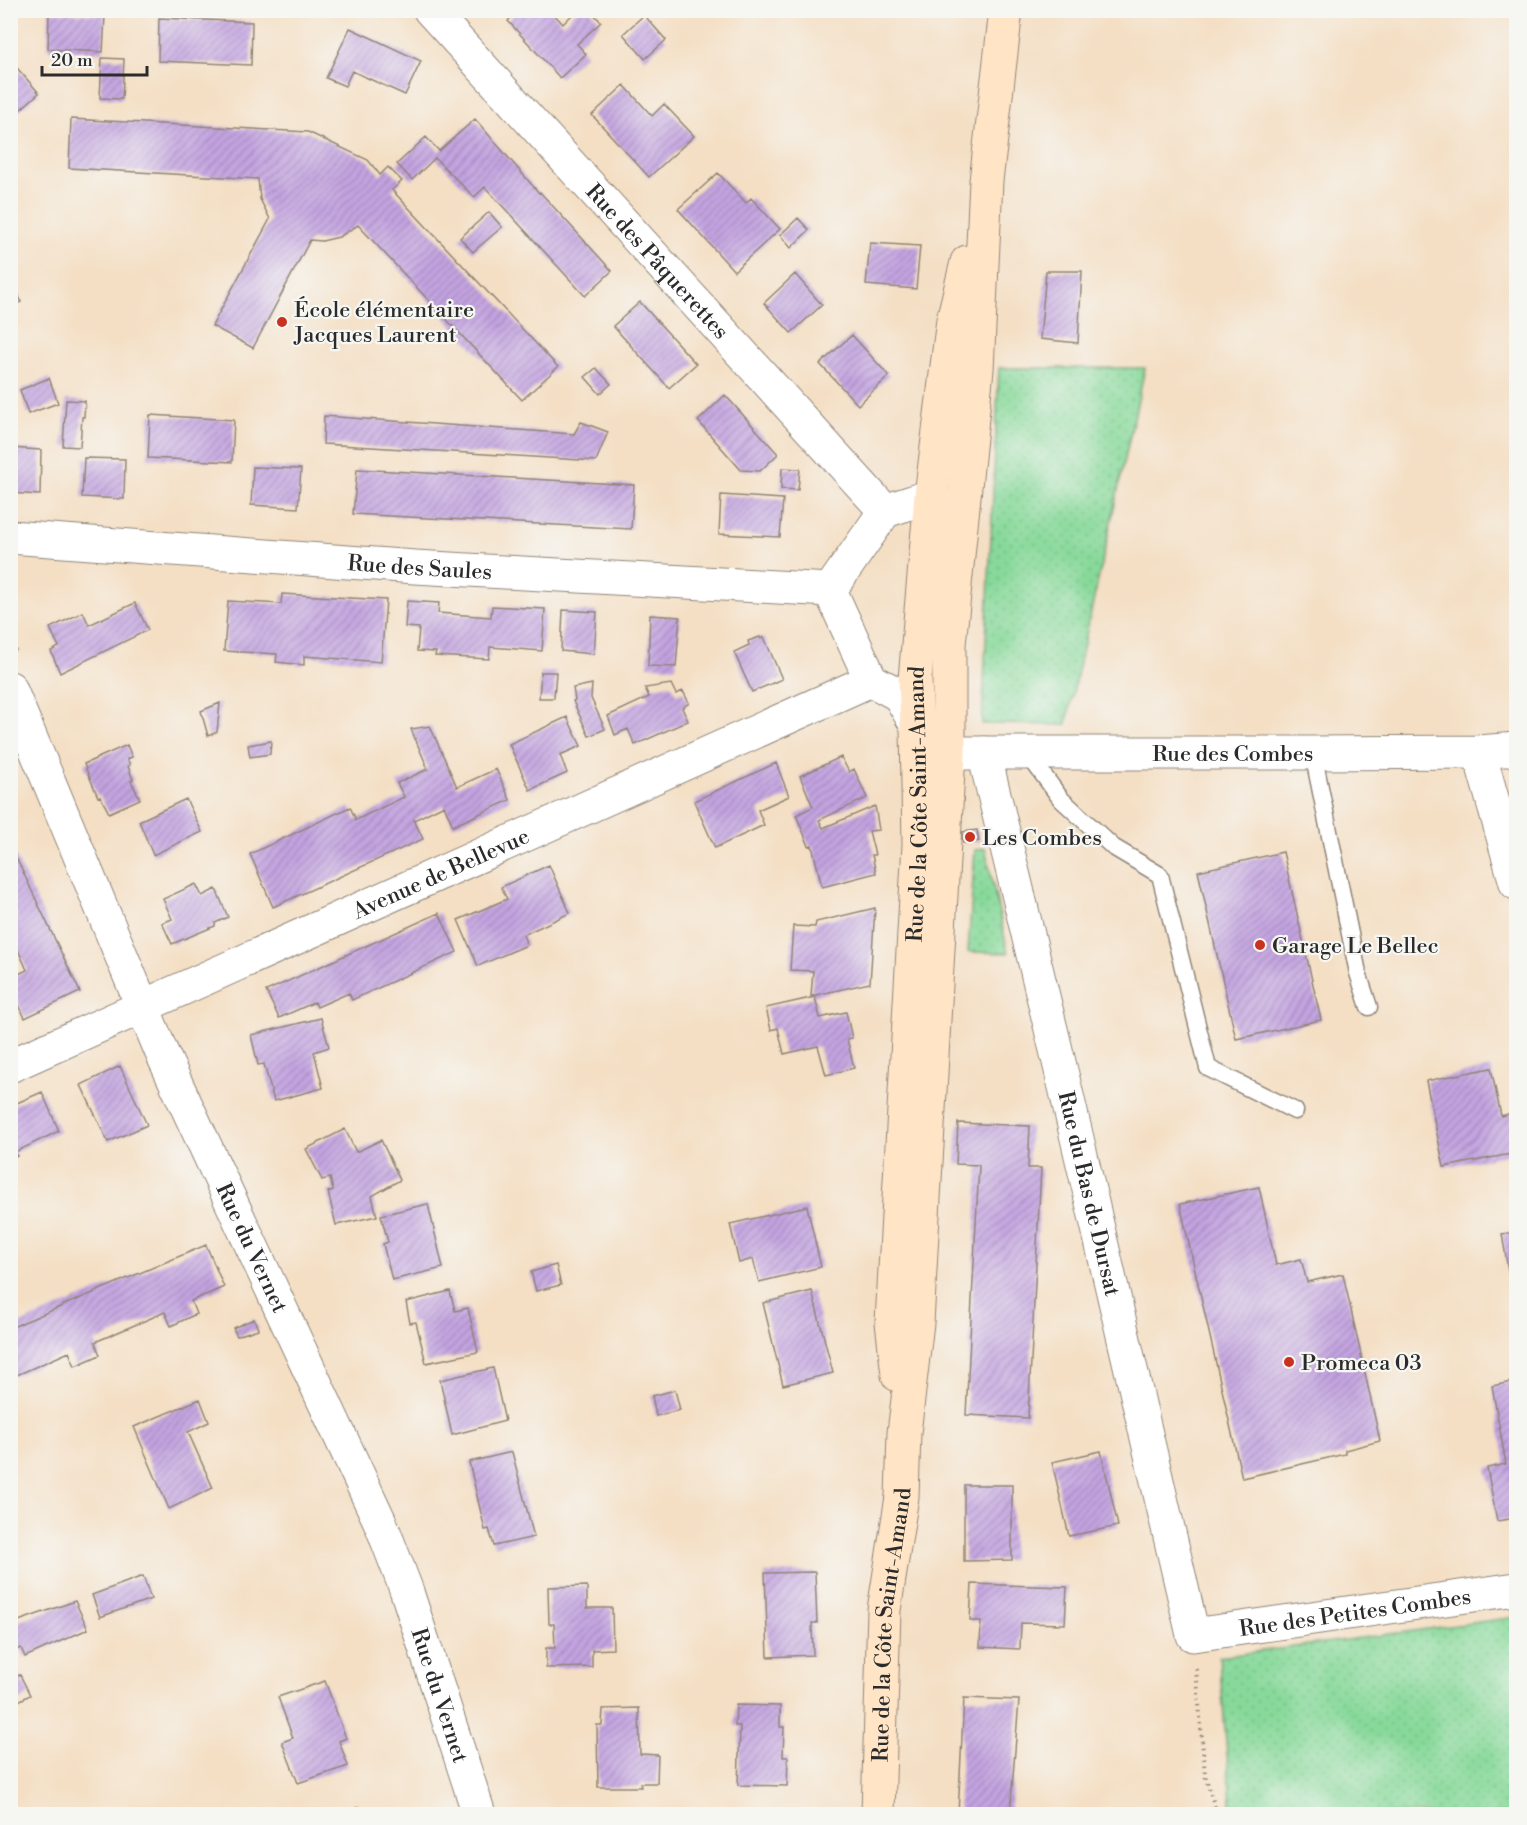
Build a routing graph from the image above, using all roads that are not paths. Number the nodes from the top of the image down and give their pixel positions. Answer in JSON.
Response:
{"nodes":[{"id":1,"x":430,"y":10,"type":"edge"},
{"id":2,"x":1006,"y":10,"type":"edge"},
{"id":3,"x":986,"y":181,"type":"junction"},
{"id":4,"x":931,"y":496,"type":"junction"},
{"id":5,"x":885,"y":511,"type":"junction"},
{"id":6,"x":10,"y":537,"type":"edge"},
{"id":7,"x":830,"y":590,"type":"junction"},
{"id":8,"x":949,"y":644,"type":"junction"},
{"id":9,"x":871,"y":680,"type":"junction"},
{"id":10,"x":907,"y":687,"type":"junction"},
{"id":11,"x":10,"y":688,"type":"edge"},
{"id":12,"x":917,"y":726,"type":"junction"},
{"id":13,"x":1516,"y":749,"type":"edge"},
{"id":14,"x":1479,"y":752,"type":"junction"},
{"id":15,"x":949,"y":753,"type":"junction"},
{"id":16,"x":984,"y":753,"type":"junction"},
{"id":17,"x":1027,"y":753,"type":"junction"},
{"id":18,"x":1313,"y":753,"type":"junction"},
{"id":19,"x":1516,"y":883,"type":"edge"},
{"id":20,"x":142,"y":1007,"type":"junction"},
{"id":21,"x":1370,"y":1007,"type":"dead end"},
{"id":22,"x":10,"y":1066,"type":"edge"},
{"id":23,"x":1295,"y":1111,"type":"dead end"},
{"id":24,"x":904,"y":1432,"type":"junction"},
{"id":25,"x":1516,"y":1589,"type":"edge"},
{"id":26,"x":1193,"y":1635,"type":"joint"},
{"id":27,"x":479,"y":1815,"type":"edge"},
{"id":28,"x":878,"y":1815,"type":"edge"}],
"edges":[{"from":1,"to":5,"type":"street","name":"Rue des Pâquerettes"},
{"from":2,"to":3,"type":"main road"},
{"from":3,"to":4,"type":"main road","name":"Rue de la Côte Saint-Amand"},
{"from":3,"to":8,"type":"main road","name":"Rue de la Côte Saint-Amand"},
{"from":4,"to":5,"type":"street"},
{"from":4,"to":8,"type":"street"},
{"from":4,"to":10,"type":"main road","name":"Rue de la Côte Saint-Amand"},
{"from":5,"to":7,"type":"street"},
{"from":6,"to":7,"type":"street","name":"Rue des Saules"},
{"from":7,"to":9,"type":"street"},
{"from":8,"to":10,"type":"street"},
{"from":8,"to":15,"type":"main road","name":"Rue de la Côte Saint-Amand"},
{"from":9,"to":10,"type":"street"},
{"from":9,"to":20,"type":"street","name":"Avenue de Bellevue"},
{"from":10,"to":12,"type":"main road","name":"Rue de la Côte Saint-Amand"},
{"from":11,"to":20,"type":"street","name":"Rue du Vernet"},
{"from":12,"to":15,"type":"street"},
{"from":12,"to":24,"type":"main road","name":"Rue de la Côte Saint-Amand"},
{"from":13,"to":14,"type":"street","name":"Rue des Combes"},
{"from":14,"to":18,"type":"street","name":"Rue des Combes"},
{"from":14,"to":19,"type":"street"},
{"from":15,"to":16,"type":"street","name":"Rue des Combes"},
{"from":15,"to":24,"type":"main road","name":"Rue de la Côte Saint-Amand"},
{"from":16,"to":17,"type":"street","name":"Rue des Combes"},
{"from":16,"to":26,"type":"street","name":"Rue du Bas de Dursat"},
{"from":17,"to":18,"type":"street","name":"Rue des Combes"},
{"from":17,"to":23,"type":"lane"},
{"from":18,"to":21,"type":"lane"},
{"from":20,"to":22,"type":"street","name":"Avenue de Bellevue"},
{"from":20,"to":27,"type":"street","name":"Rue du Vernet"},
{"from":24,"to":28,"type":"main road","name":"Rue de la Côte Saint-Amand"},
{"from":25,"to":26,"type":"street","name":"Rue des Petites Combes"}]}
